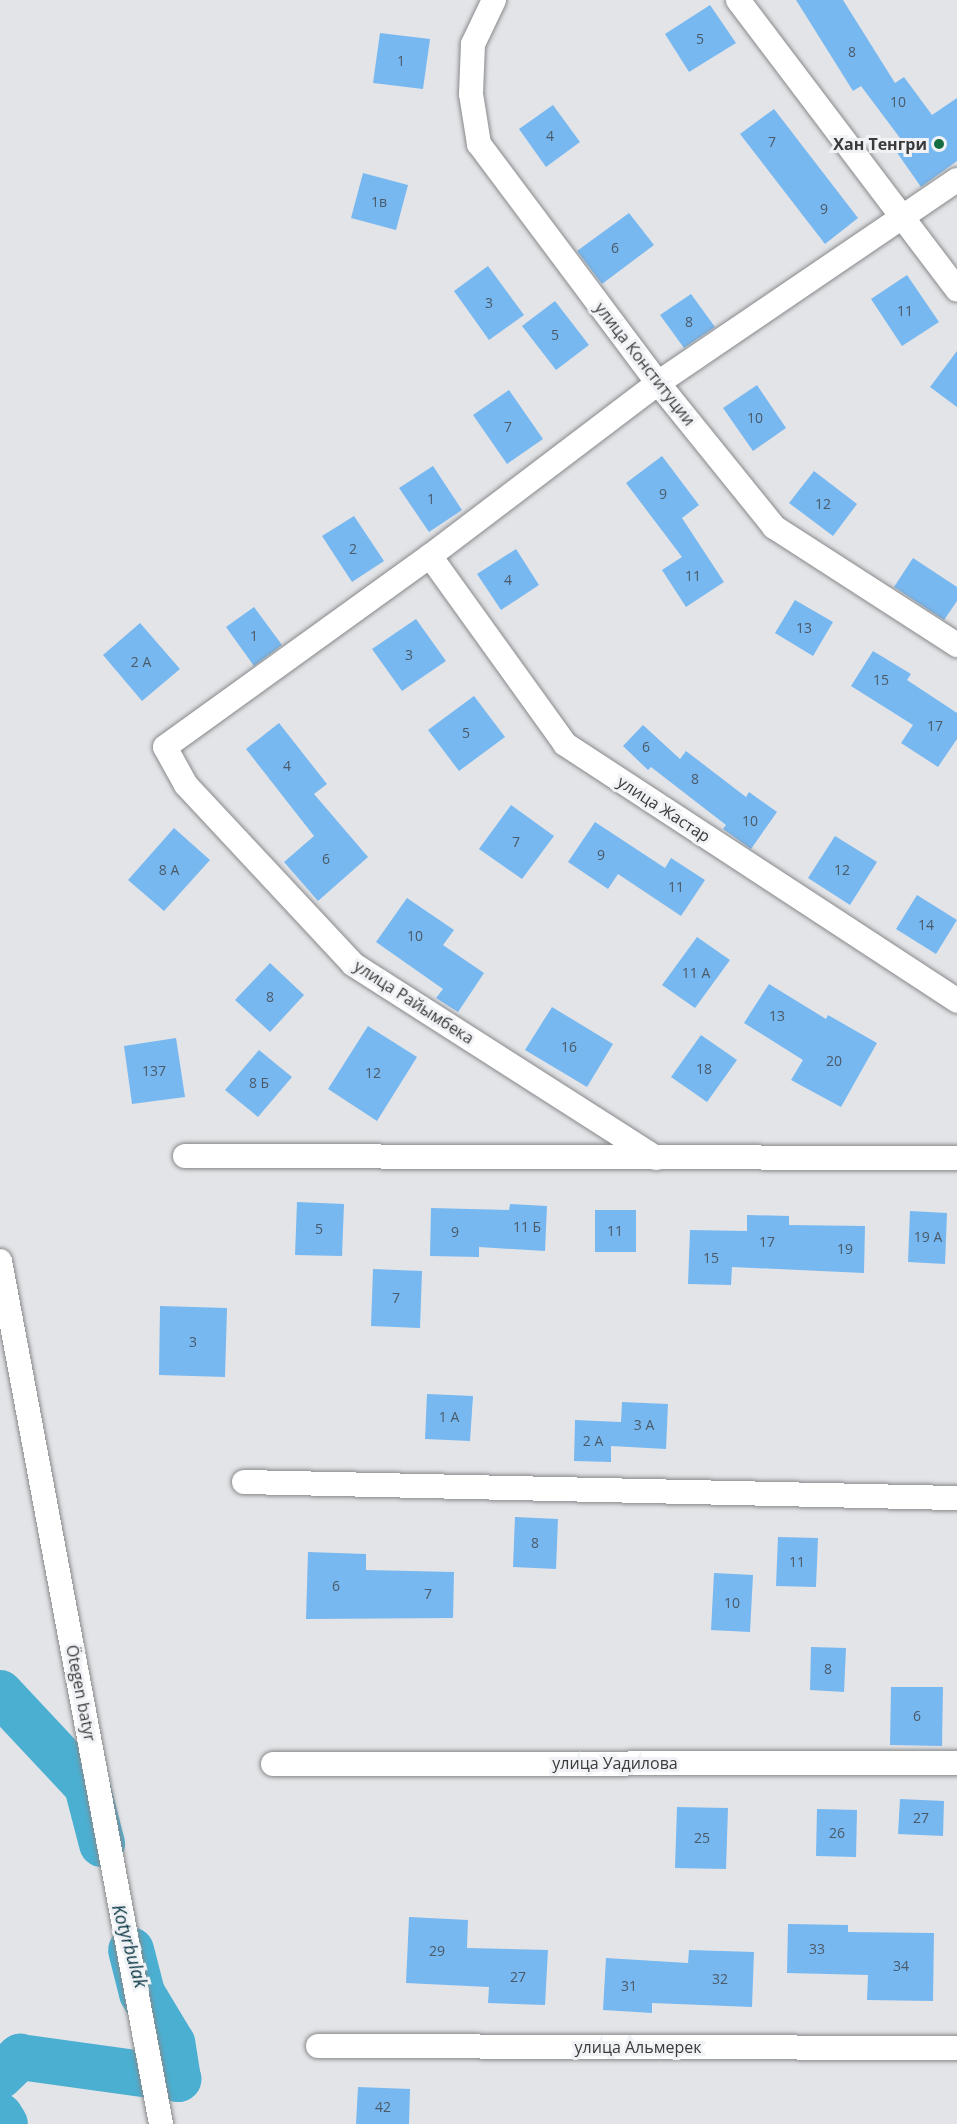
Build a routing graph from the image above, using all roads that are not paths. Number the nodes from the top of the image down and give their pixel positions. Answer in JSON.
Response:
{"nodes":[{"id":1,"x":494,"y":0,"type":"edge"},
{"id":2,"x":738,"y":0,"type":"edge"},
{"id":3,"x":957,"y":180,"type":"edge"},
{"id":4,"x":901,"y":219,"type":"junction"},
{"id":5,"x":957,"y":290,"type":"edge"},
{"id":6,"x":658,"y":384,"type":"junction"},
{"id":7,"x":430,"y":556,"type":"junction"},
{"id":8,"x":957,"y":645,"type":"edge"},
{"id":9,"x":957,"y":1001,"type":"edge"},
{"id":10,"x":185,"y":1156,"type":"dead end"},
{"id":11,"x":656,"y":1158,"type":"junction"},
{"id":12,"x":957,"y":1158,"type":"edge"},
{"id":13,"x":0,"y":1261,"type":"edge"},
{"id":14,"x":244,"y":1482,"type":"dead end"},
{"id":15,"x":957,"y":1498,"type":"edge"},
{"id":16,"x":957,"y":1763,"type":"edge"},
{"id":17,"x":273,"y":1764,"type":"dead end"},
{"id":18,"x":318,"y":2046,"type":"dead end"},
{"id":19,"x":957,"y":2048,"type":"edge"},
{"id":20,"x":161,"y":2124,"type":"edge"}],
"edges":[{"from":1,"to":6,"type":"street","name":"улица Конституции"},
{"from":2,"to":4,"type":"street"},
{"from":3,"to":4,"type":"street"},
{"from":4,"to":5,"type":"street"},
{"from":4,"to":6,"type":"street"},
{"from":6,"to":7,"type":"street"},
{"from":6,"to":8,"type":"street","name":"улица Конституции"},
{"from":7,"to":9,"type":"street","name":"улица Жастар"},
{"from":7,"to":11,"type":"street","name":"улица Райымбека"},
{"from":10,"to":11,"type":"street"},
{"from":11,"to":12,"type":"street"},
{"from":13,"to":20,"type":"street","name":"Ötegen batyr"},
{"from":14,"to":15,"type":"street"},
{"from":16,"to":17,"type":"street","name":"улица Уадилова"},
{"from":18,"to":19,"type":"street","name":"улица Альмерек"}]}
